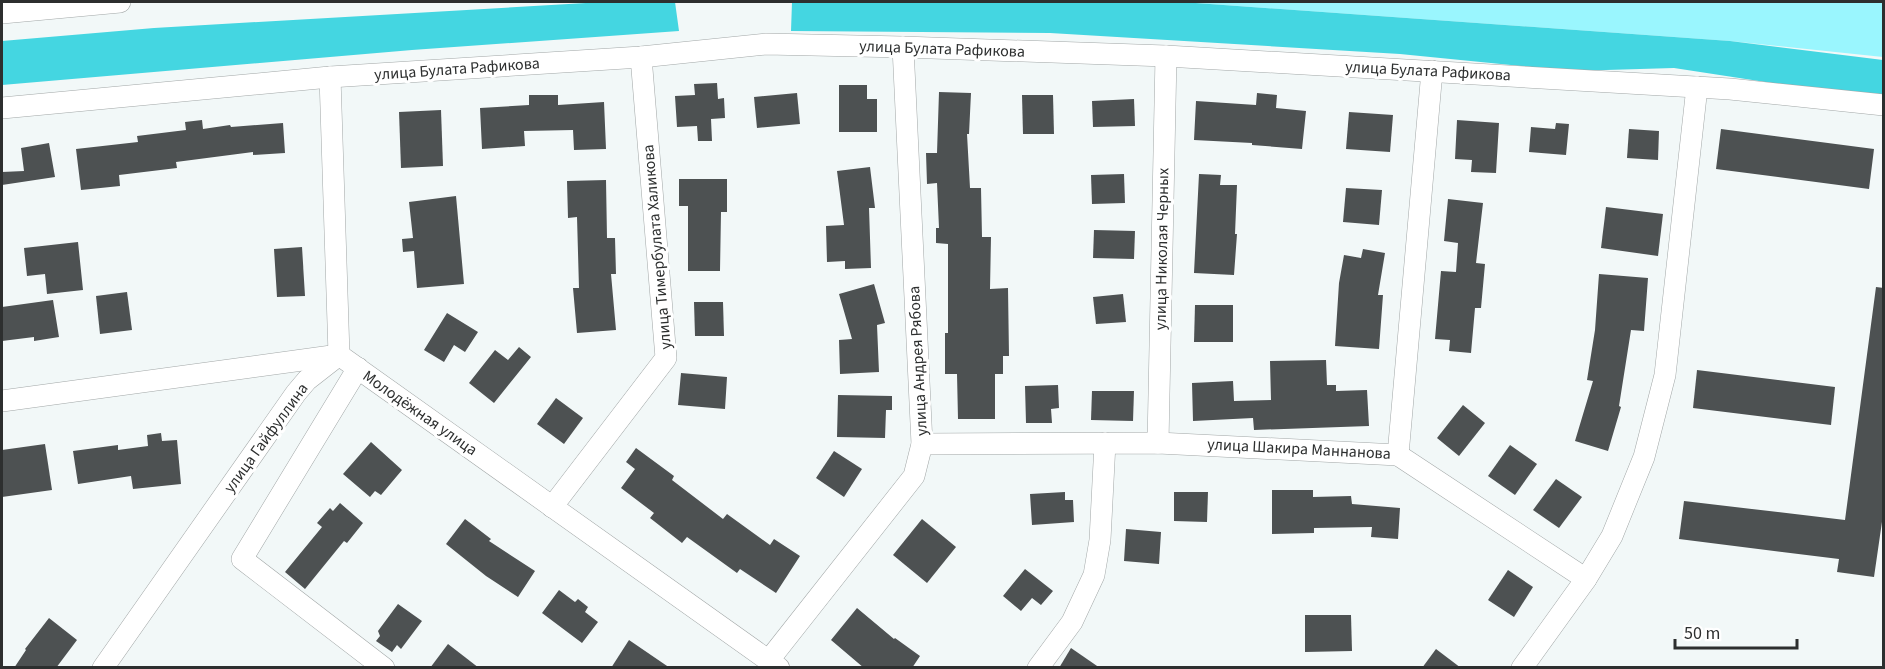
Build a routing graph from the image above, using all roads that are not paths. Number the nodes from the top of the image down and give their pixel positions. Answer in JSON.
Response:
{"nodes":[{"id":1,"x":120,"y":2,"type":"edge"},
{"id":2,"x":2,"y":13,"type":"edge"},
{"id":3,"x":903,"y":47,"type":"junction"},
{"id":4,"x":1166,"y":56,"type":"junction"},
{"id":5,"x":641,"y":57,"type":"junction"},
{"id":6,"x":1432,"y":71,"type":"junction"},
{"id":7,"x":330,"y":76,"type":"junction"},
{"id":8,"x":1697,"y":87,"type":"junction"},
{"id":9,"x":1884,"y":105,"type":"edge"},
{"id":10,"x":2,"y":108,"type":"edge"},
{"id":11,"x":339,"y":355,"type":"junction"},
{"id":12,"x":358,"y":368,"type":"junction"},
{"id":13,"x":2,"y":401,"type":"edge"},
{"id":14,"x":1158,"y":442,"type":"junction"},
{"id":15,"x":1105,"y":443,"type":"junction"},
{"id":16,"x":922,"y":444,"type":"junction"},
{"id":17,"x":1398,"y":455,"type":"junction"},
{"id":18,"x":552,"y":507,"type":"junction"},
{"id":19,"x":1586,"y":579,"type":"junction"},
{"id":20,"x":774,"y":664,"type":"edge"},
{"id":21,"x":103,"y":668,"type":"edge"},
{"id":22,"x":384,"y":668,"type":"edge"},
{"id":23,"x":1038,"y":668,"type":"edge"},
{"id":24,"x":1522,"y":668,"type":"edge"}],
"edges":[{"from":1,"to":2,"type":"street"},
{"from":3,"to":4,"type":"street","name":"улица Булата Рафикова"},
{"from":3,"to":5,"type":"street","name":"улица Булата Рафикова"},
{"from":3,"to":16,"type":"street","name":"улица Андрея Рябова"},
{"from":4,"to":6,"type":"street","name":"улица Булата Рафикова"},
{"from":4,"to":14,"type":"street","name":"улица Николая Черных"},
{"from":5,"to":7,"type":"street","name":"улица Булата Рафикова"},
{"from":5,"to":18,"type":"street","name":"улица Тимербулата Халикова"},
{"from":6,"to":8,"type":"street","name":"улица Булата Рафикова"},
{"from":6,"to":17,"type":"street","name":"улица Шакира Маннанова"},
{"from":7,"to":10,"type":"street","name":"улица Булата Рафикова"},
{"from":7,"to":11,"type":"street"},
{"from":8,"to":9,"type":"street","name":"улица Булата Рафикова"},
{"from":8,"to":19,"type":"street"},
{"from":11,"to":12,"type":"street","name":"Молодёжная улица"},
{"from":11,"to":13,"type":"street"},
{"from":11,"to":21,"type":"street","name":"улица Гайфуллина"},
{"from":12,"to":18,"type":"street","name":"Молодёжная улица"},
{"from":12,"to":22,"type":"street"},
{"from":14,"to":15,"type":"street","name":"улица Шакира Маннанова"},
{"from":14,"to":17,"type":"street","name":"улица Шакира Маннанова"},
{"from":15,"to":16,"type":"street","name":"улица Шакира Маннанова"},
{"from":15,"to":23,"type":"street"},
{"from":16,"to":20,"type":"street","name":"улица Андрея Рябова"},
{"from":17,"to":19,"type":"street"},
{"from":18,"to":20,"type":"street","name":"Молодёжная улица"},
{"from":19,"to":24,"type":"street"}]}
